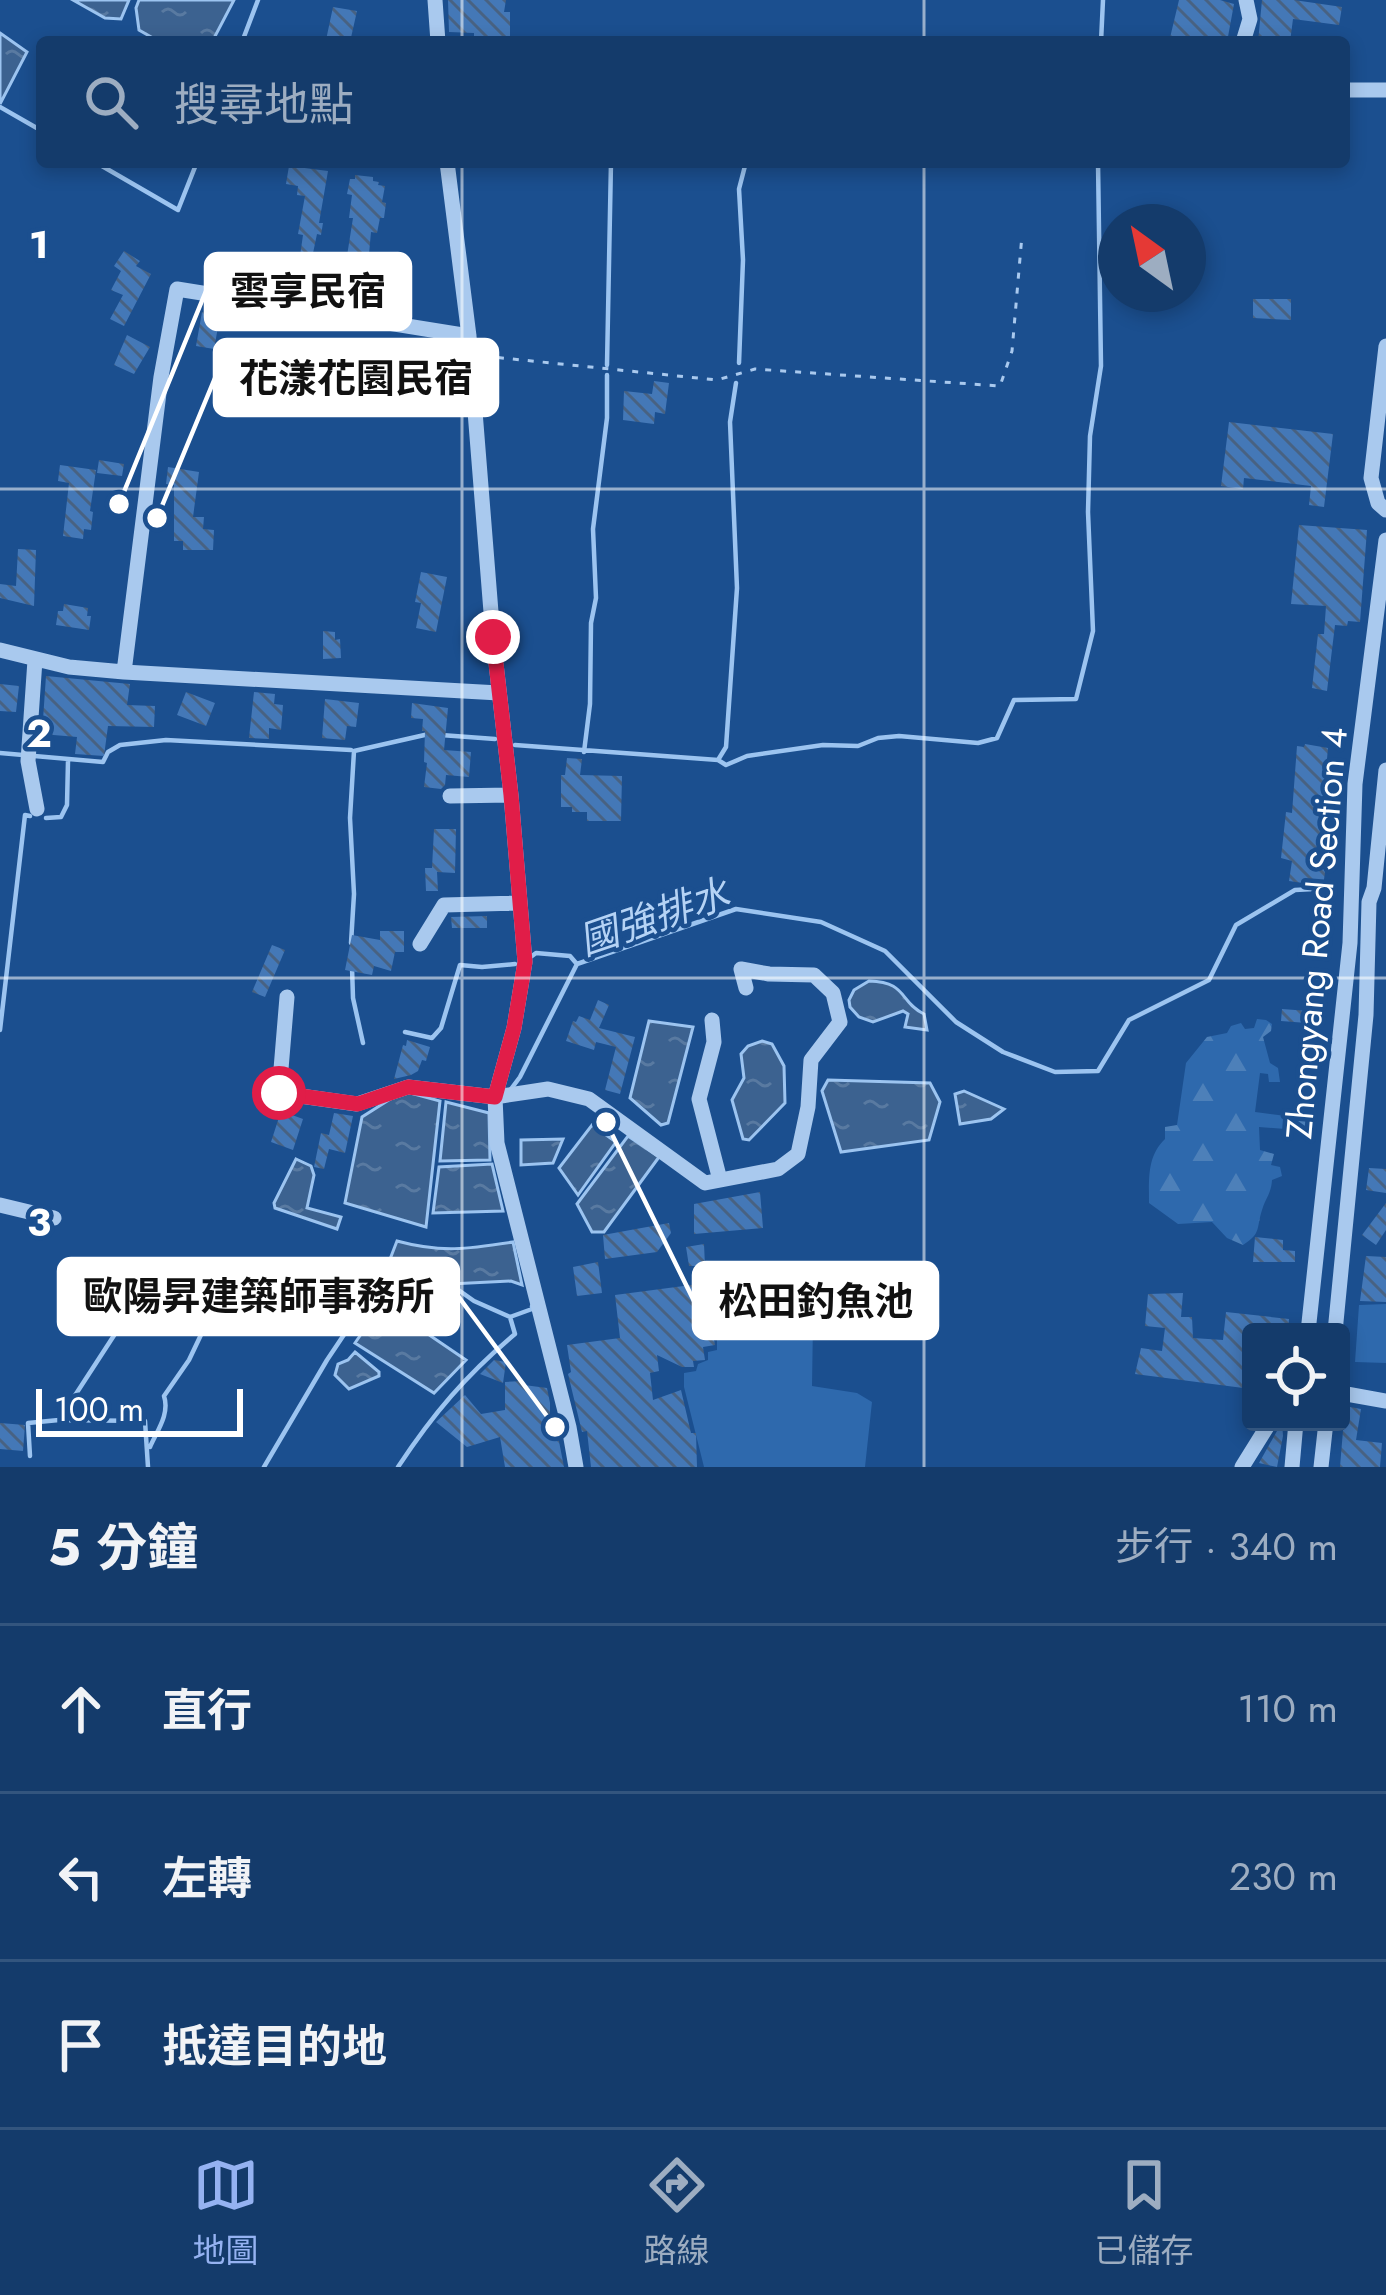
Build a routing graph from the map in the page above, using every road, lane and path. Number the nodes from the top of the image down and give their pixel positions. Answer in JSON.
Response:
{"nodes":[{"id":1,"x":435,"y":0,"type":"edge"},
{"id":2,"x":1246,"y":0,"type":"edge"},
{"id":3,"x":438,"y":36,"type":"edge"},
{"id":4,"x":1245,"y":36,"type":"edge"},
{"id":5,"x":1350,"y":90,"type":"edge"},
{"id":6,"x":1386,"y":90,"type":"edge"},
{"id":7,"x":448,"y":168,"type":"edge"},
{"id":8,"x":1022,"y":236,"type":"dead end"},
{"id":9,"x":469,"y":336,"type":"junction"},
{"id":10,"x":1386,"y":346,"type":"edge"},
{"id":11,"x":470,"y":355,"type":"junction"},
{"id":12,"x":1386,"y":510,"type":"edge"},
{"id":13,"x":1386,"y":540,"type":"edge"},
{"id":14,"x":0,"y":650,"type":"edge"},
{"id":15,"x":34,"y":660,"type":"junction"},
{"id":16,"x":124,"y":672,"type":"junction"},
{"id":17,"x":499,"y":693,"type":"junction"},
{"id":18,"x":1386,"y":770,"type":"edge"},
{"id":19,"x":511,"y":795,"type":"junction"},
{"id":20,"x":450,"y":796,"type":"dead end"},
{"id":21,"x":37,"y":809,"type":"dead end"},
{"id":22,"x":1380,"y":886,"type":"edge"},
{"id":23,"x":519,"y":903,"type":"junction"},
{"id":24,"x":420,"y":944,"type":"dead end"},
{"id":25,"x":746,"y":988,"type":"dead end"},
{"id":26,"x":287,"y":998,"type":"dead end"},
{"id":27,"x":1366,"y":1015,"type":"junction"},
{"id":28,"x":1386,"y":1015,"type":"edge"},
{"id":29,"x":1343,"y":1016,"type":"junction"},
{"id":30,"x":712,"y":1019,"type":"dead end"},
{"id":31,"x":495,"y":1097,"type":"junction"},
{"id":32,"x":720,"y":1180,"type":"junction"},
{"id":33,"x":0,"y":1205,"type":"edge"},
{"id":34,"x":54,"y":1218,"type":"dead end"},
{"id":35,"x":1309,"y":1323,"type":"edge"},
{"id":36,"x":1336,"y":1323,"type":"edge"},
{"id":37,"x":1350,"y":1394,"type":"edge"},
{"id":38,"x":1386,"y":1400,"type":"edge"},
{"id":39,"x":1264,"y":1431,"type":"edge"},
{"id":40,"x":1295,"y":1431,"type":"edge"},
{"id":41,"x":1325,"y":1431,"type":"edge"},
{"id":42,"x":576,"y":1467,"type":"edge"},
{"id":43,"x":1242,"y":1467,"type":"edge"},
{"id":44,"x":1292,"y":1467,"type":"edge"},
{"id":45,"x":1321,"y":1467,"type":"edge"}],
"edges":[{"from":1,"to":3,"type":"street"},
{"from":2,"to":4,"type":"street"},
{"from":5,"to":6,"type":"street"},
{"from":7,"to":9,"type":"street"},
{"from":8,"to":11,"type":"path"},
{"from":9,"to":11,"type":"street"},
{"from":9,"to":16,"type":"street"},
{"from":10,"to":12,"type":"street"},
{"from":11,"to":17,"type":"street"},
{"from":13,"to":29,"type":"street","name":"Zhongyang Road Section 4"},
{"from":14,"to":15,"type":"street"},
{"from":15,"to":16,"type":"street"},
{"from":15,"to":21,"type":"street"},
{"from":16,"to":17,"type":"street"},
{"from":17,"to":19,"type":"street"},
{"from":18,"to":22,"type":"street","name":"Zhongyang Road Section 4"},
{"from":19,"to":20,"type":"street"},
{"from":19,"to":23,"type":"street"},
{"from":22,"to":27,"type":"street","name":"Zhongyang Road Section 4"},
{"from":23,"to":24,"type":"street"},
{"from":23,"to":31,"type":"street"},
{"from":25,"to":32,"type":"street"},
{"from":26,"to":31,"type":"street"},
{"from":27,"to":28,"type":"street"},
{"from":27,"to":29,"type":"street"},
{"from":27,"to":36,"type":"street","name":"Zhongyang Road Section 4"},
{"from":29,"to":35,"type":"street","name":"Zhongyang Road Section 4"},
{"from":30,"to":32,"type":"street"},
{"from":31,"to":32,"type":"street"},
{"from":31,"to":42,"type":"street"},
{"from":33,"to":34,"type":"street"},
{"from":37,"to":38,"type":"street"},
{"from":39,"to":43,"type":"street"},
{"from":40,"to":44,"type":"street"},
{"from":41,"to":45,"type":"street"}]}
